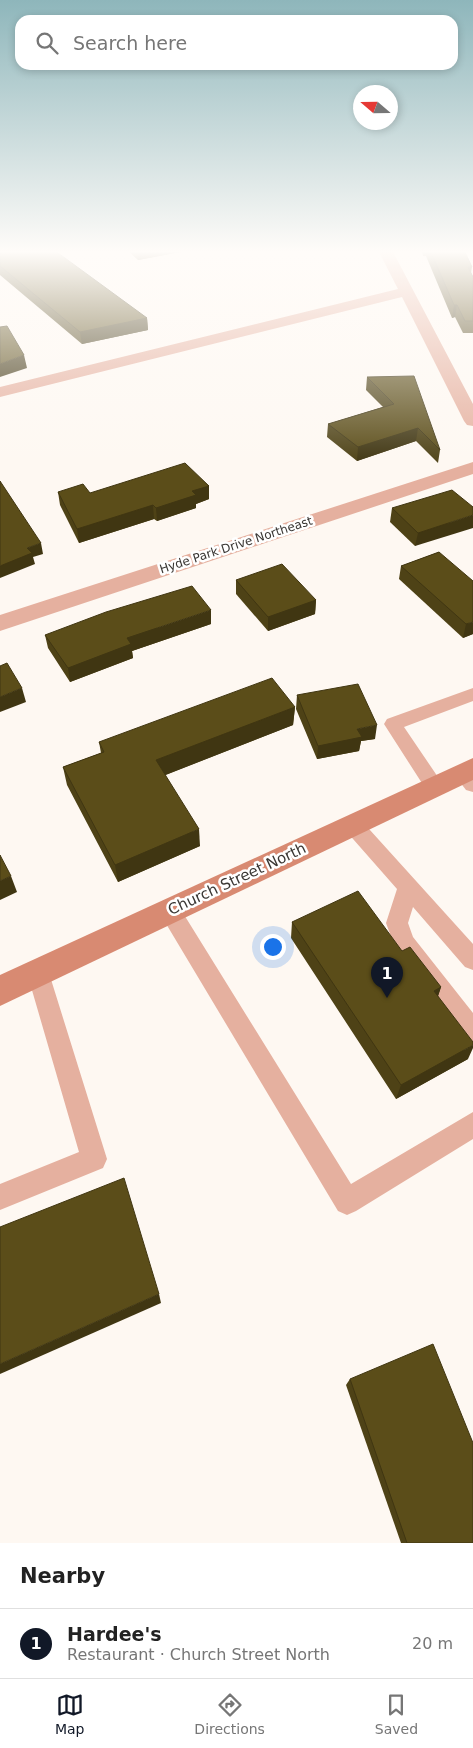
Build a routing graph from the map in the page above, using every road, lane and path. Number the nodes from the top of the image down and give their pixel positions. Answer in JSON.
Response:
{"nodes":[{"id":1,"x":282,"y":322,"type":"edge"},
{"id":2,"x":423,"y":322,"type":"edge"},
{"id":3,"x":0,"y":392,"type":"edge"},
{"id":4,"x":473,"y":421,"type":"edge"},
{"id":5,"x":473,"y":468,"type":"edge"},
{"id":6,"x":0,"y":623,"type":"edge"},
{"id":7,"x":473,"y":694,"type":"edge"},
{"id":8,"x":469,"y":775,"type":"edge"},
{"id":9,"x":434,"y":786,"type":"junction"},
{"id":10,"x":353,"y":824,"type":"junction"},
{"id":11,"x":408,"y":886,"type":"junction"},
{"id":12,"x":170,"y":911,"type":"junction"},
{"id":13,"x":473,"y":960,"type":"edge"},
{"id":14,"x":38,"y":973,"type":"junction"},
{"id":15,"x":0,"y":991,"type":"edge"},
{"id":16,"x":473,"y":1031,"type":"edge"},
{"id":17,"x":473,"y":1125,"type":"edge"},
{"id":18,"x":0,"y":1197,"type":"edge"}],
"edges":[{"from":1,"to":3,"type":"street"},
{"from":2,"to":4,"type":"street"},
{"from":5,"to":6,"type":"street","name":"Hyde Park Drive Northeast"},
{"from":7,"to":9,"type":"lane"},
{"from":8,"to":9,"type":"main road","name":"Church Street North"},
{"from":9,"to":10,"type":"main road","name":"Church Street North"},
{"from":10,"to":11,"type":"lane"},
{"from":10,"to":12,"type":"main road","name":"Church Street North"},
{"from":11,"to":13,"type":"lane"},
{"from":11,"to":16,"type":"lane"},
{"from":12,"to":14,"type":"main road","name":"Church Street North"},
{"from":12,"to":17,"type":"lane"},
{"from":14,"to":15,"type":"main road","name":"Church Street North"},
{"from":14,"to":18,"type":"lane"}]}
